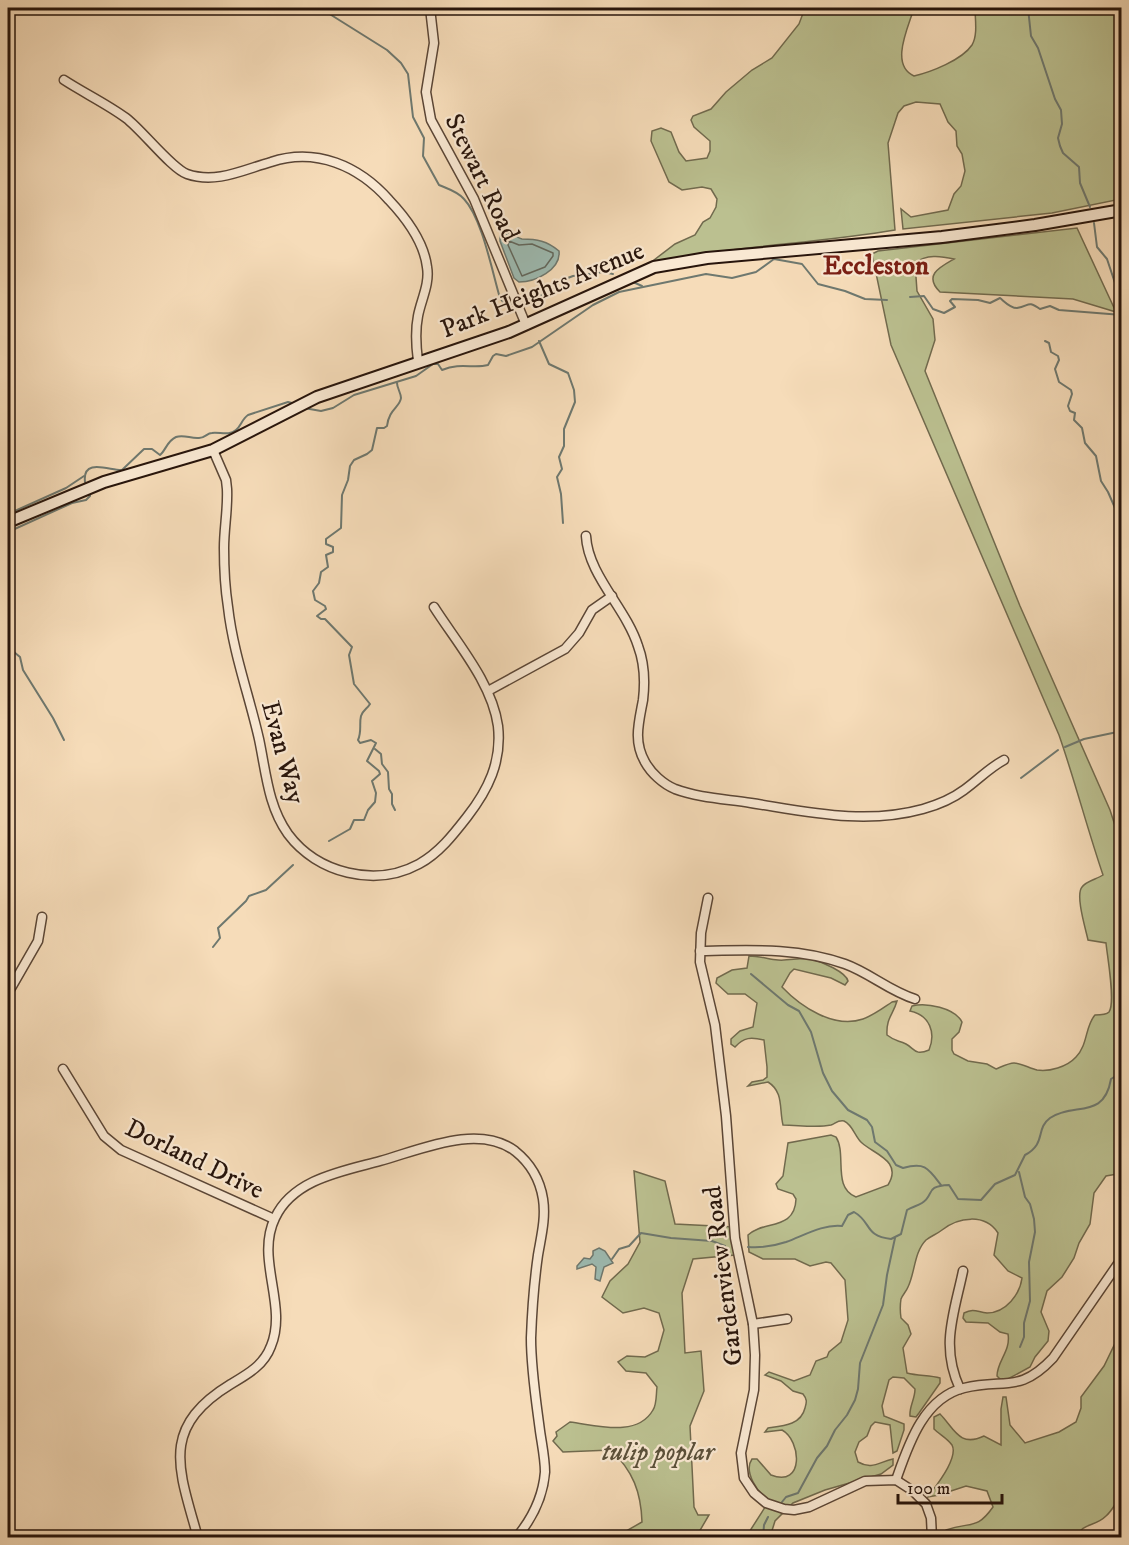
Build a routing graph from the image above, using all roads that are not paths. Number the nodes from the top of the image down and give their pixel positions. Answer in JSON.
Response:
{"nodes":[{"id":1,"x":430,"y":8,"type":"edge"},
{"id":2,"x":64,"y":80,"type":"dead end"},
{"id":3,"x":1122,"y":210,"type":"edge"},
{"id":4,"x":526,"y":325,"type":"junction"},
{"id":5,"x":418,"y":361,"type":"junction"},
{"id":6,"x":213,"y":450,"type":"junction"},
{"id":7,"x":8,"y":522,"type":"edge"},
{"id":8,"x":586,"y":536,"type":"dead end"},
{"id":9,"x":612,"y":596,"type":"junction"},
{"id":10,"x":434,"y":607,"type":"dead end"},
{"id":11,"x":488,"y":691,"type":"junction"},
{"id":12,"x":1004,"y":760,"type":"dead end"},
{"id":13,"x":708,"y":898,"type":"dead end"},
{"id":14,"x":42,"y":917,"type":"dead end"},
{"id":15,"x":700,"y":951,"type":"junction"},
{"id":16,"x":8,"y":990,"type":"edge"},
{"id":17,"x":915,"y":999,"type":"dead end"},
{"id":18,"x":63,"y":1069,"type":"dead end"},
{"id":19,"x":274,"y":1220,"type":"junction"},
{"id":20,"x":1122,"y":1257,"type":"edge"},
{"id":21,"x":963,"y":1271,"type":"dead end"},
{"id":22,"x":787,"y":1319,"type":"dead end"},
{"id":23,"x":753,"y":1324,"type":"junction"},
{"id":24,"x":960,"y":1389,"type":"junction"},
{"id":25,"x":896,"y":1480,"type":"junction"},
{"id":26,"x":198,"y":1538,"type":"edge"},
{"id":27,"x":516,"y":1538,"type":"edge"},
{"id":28,"x":932,"y":1538,"type":"edge"}],
"edges":[{"from":1,"to":4,"type":"street","name":"Stewart Road"},
{"from":2,"to":5,"type":"street"},
{"from":3,"to":4,"type":"main road","name":"Park Heights Avenue"},
{"from":4,"to":5,"type":"main road","name":"Park Heights Avenue"},
{"from":5,"to":6,"type":"main road","name":"Park Heights Avenue"},
{"from":6,"to":7,"type":"main road","name":"Park Heights Avenue"},
{"from":6,"to":11,"type":"street","name":"Evan Way"},
{"from":8,"to":9,"type":"street"},
{"from":9,"to":11,"type":"street"},
{"from":9,"to":12,"type":"street"},
{"from":10,"to":11,"type":"street","name":"Evan Way"},
{"from":13,"to":15,"type":"street","name":"Gardenview Road"},
{"from":14,"to":16,"type":"street"},
{"from":15,"to":17,"type":"street"},
{"from":15,"to":23,"type":"street","name":"Gardenview Road"},
{"from":18,"to":19,"type":"street","name":"Dorland Drive"},
{"from":19,"to":26,"type":"street"},
{"from":19,"to":27,"type":"street"},
{"from":20,"to":24,"type":"street"},
{"from":21,"to":24,"type":"street"},
{"from":22,"to":23,"type":"street"},
{"from":23,"to":25,"type":"street","name":"Gardenview Road"},
{"from":24,"to":25,"type":"street"},
{"from":25,"to":28,"type":"street"}]}
